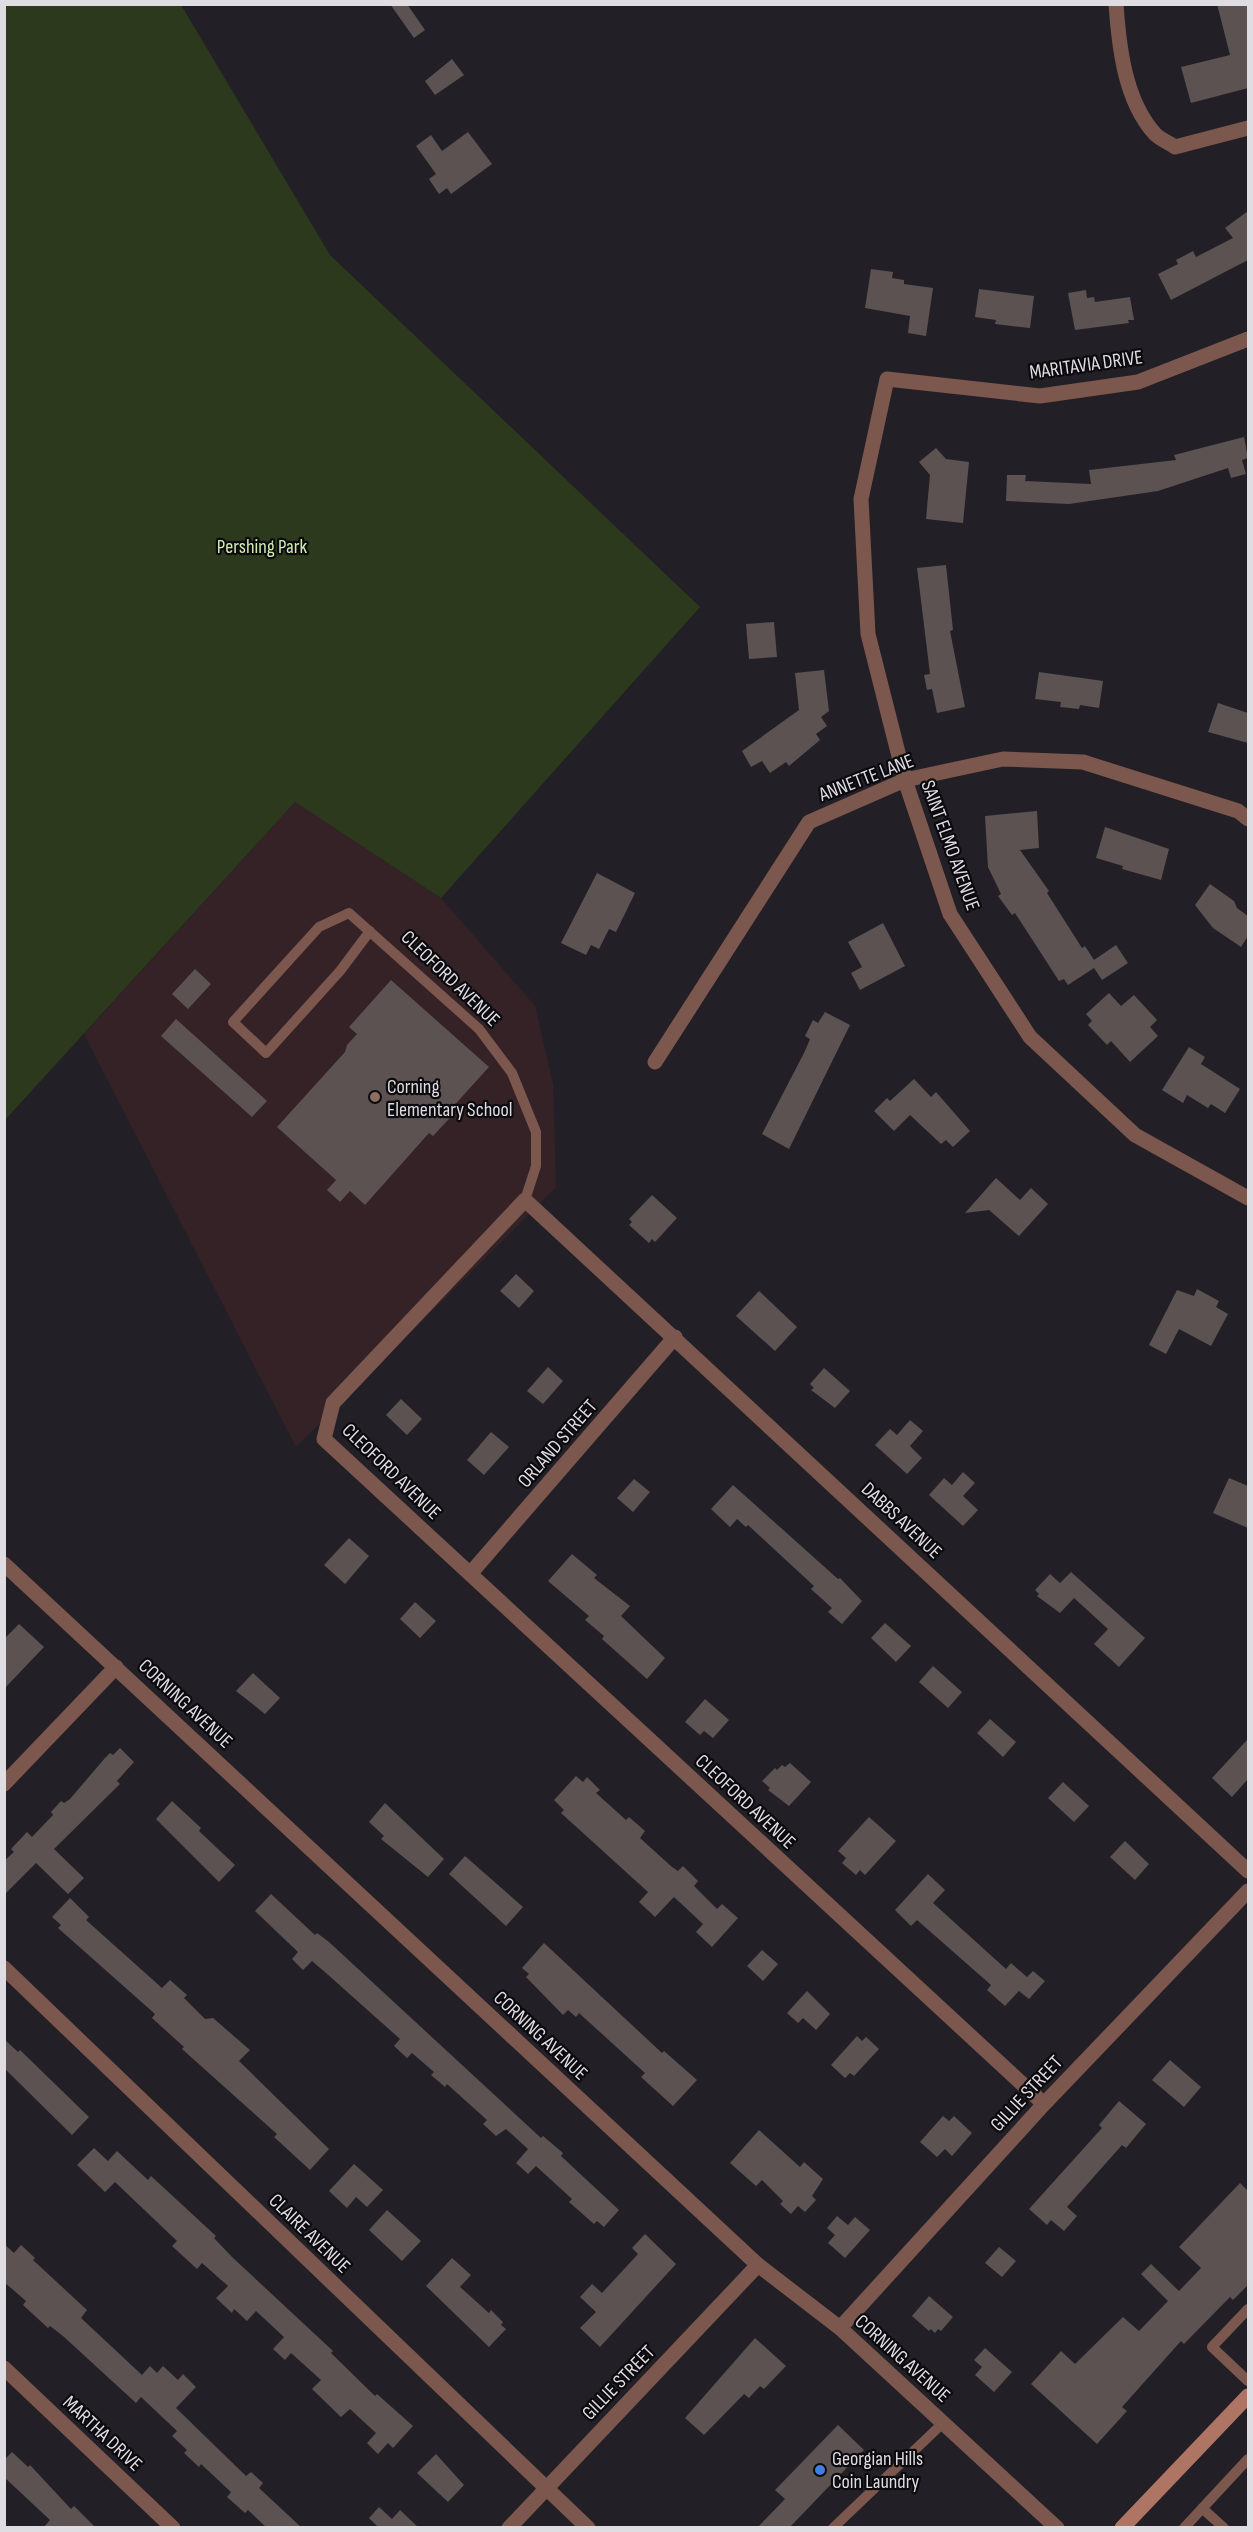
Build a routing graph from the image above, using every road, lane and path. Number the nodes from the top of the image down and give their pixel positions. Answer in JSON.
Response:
{"nodes":[{"id":1,"x":1116,"y":4,"type":"edge"},
{"id":2,"x":1248,"y":128,"type":"edge"},
{"id":3,"x":1248,"y":339,"type":"edge"},
{"id":4,"x":887,"y":379,"type":"joint"},
{"id":5,"x":905,"y":780,"type":"junction"},
{"id":6,"x":1248,"y":819,"type":"edge"},
{"id":7,"x":370,"y":931,"type":"junction"},
{"id":8,"x":656,"y":1062,"type":"dead end"},
{"id":9,"x":1248,"y":1198,"type":"edge"},
{"id":10,"x":525,"y":1200,"type":"junction"},
{"id":11,"x":675,"y":1337,"type":"junction"},
{"id":12,"x":4,"y":1564,"type":"edge"},
{"id":13,"x":470,"y":1574,"type":"junction"},
{"id":14,"x":116,"y":1667,"type":"junction"},
{"id":15,"x":4,"y":1784,"type":"edge"},
{"id":16,"x":1248,"y":1871,"type":"edge"},
{"id":17,"x":1248,"y":1891,"type":"edge"},
{"id":18,"x":4,"y":1968,"type":"edge"},
{"id":19,"x":1044,"y":2104,"type":"junction"},
{"id":20,"x":758,"y":2265,"type":"junction"},
{"id":21,"x":1248,"y":2310,"type":"edge"},
{"id":22,"x":840,"y":2328,"type":"junction"},
{"id":23,"x":4,"y":2368,"type":"edge"},
{"id":24,"x":1248,"y":2381,"type":"edge"},
{"id":25,"x":1248,"y":2399,"type":"edge"},
{"id":26,"x":942,"y":2423,"type":"junction"},
{"id":27,"x":1246,"y":2467,"type":"edge"},
{"id":28,"x":546,"y":2488,"type":"junction"},
{"id":29,"x":1202,"y":2508,"type":"junction"},
{"id":30,"x":173,"y":2528,"type":"edge"},
{"id":31,"x":509,"y":2528,"type":"edge"},
{"id":32,"x":588,"y":2528,"type":"edge"},
{"id":33,"x":833,"y":2528,"type":"edge"},
{"id":34,"x":1057,"y":2528,"type":"edge"},
{"id":35,"x":1122,"y":2528,"type":"edge"},
{"id":36,"x":1184,"y":2528,"type":"edge"},
{"id":37,"x":1224,"y":2528,"type":"edge"}],
"edges":[{"from":1,"to":2,"type":"street"},
{"from":3,"to":4,"type":"street","name":"MARITAVIA DRIVE"},
{"from":4,"to":5,"type":"street","name":"SAINT ELMO AVENUE"},
{"from":5,"to":6,"type":"street","name":"ANNETTE LANE"},
{"from":5,"to":8,"type":"street","name":"ANNETTE LANE"},
{"from":5,"to":9,"type":"street","name":"SAINT ELMO AVENUE"},
{"from":7,"to":7,"type":"lane","name":"CLEOFORD AVENUE"},
{"from":7,"to":10,"type":"lane","name":"CLEOFORD AVENUE"},
{"from":10,"to":11,"type":"street","name":"DABBS AVENUE"},
{"from":10,"to":13,"type":"street","name":"CLEOFORD AVENUE"},
{"from":11,"to":13,"type":"street","name":"ORLAND STREET"},
{"from":11,"to":16,"type":"street","name":"DABBS AVENUE"},
{"from":12,"to":14,"type":"street","name":"CORNING AVENUE"},
{"from":13,"to":19,"type":"street","name":"CLEOFORD AVENUE"},
{"from":14,"to":15,"type":"street"},
{"from":14,"to":20,"type":"street","name":"CORNING AVENUE"},
{"from":17,"to":19,"type":"street","name":"GILLIE STREET"},
{"from":18,"to":28,"type":"street","name":"CLAIRE AVENUE"},
{"from":19,"to":22,"type":"street","name":"GILLIE STREET"},
{"from":20,"to":22,"type":"street","name":"CORNING AVENUE"},
{"from":20,"to":28,"type":"street","name":"GILLIE STREET"},
{"from":21,"to":24,"type":"lane"},
{"from":22,"to":26,"type":"street","name":"CORNING AVENUE"},
{"from":23,"to":30,"type":"street","name":"MARTHA DRIVE"},
{"from":25,"to":35,"type":"main road"},
{"from":26,"to":33,"type":"lane"},
{"from":26,"to":34,"type":"street","name":"CORNING AVENUE"},
{"from":27,"to":29,"type":"lane"},
{"from":28,"to":31,"type":"street","name":"GILLIE STREET"},
{"from":28,"to":32,"type":"street","name":"CLAIRE AVENUE"},
{"from":29,"to":36,"type":"lane"},
{"from":29,"to":37,"type":"lane"}]}
